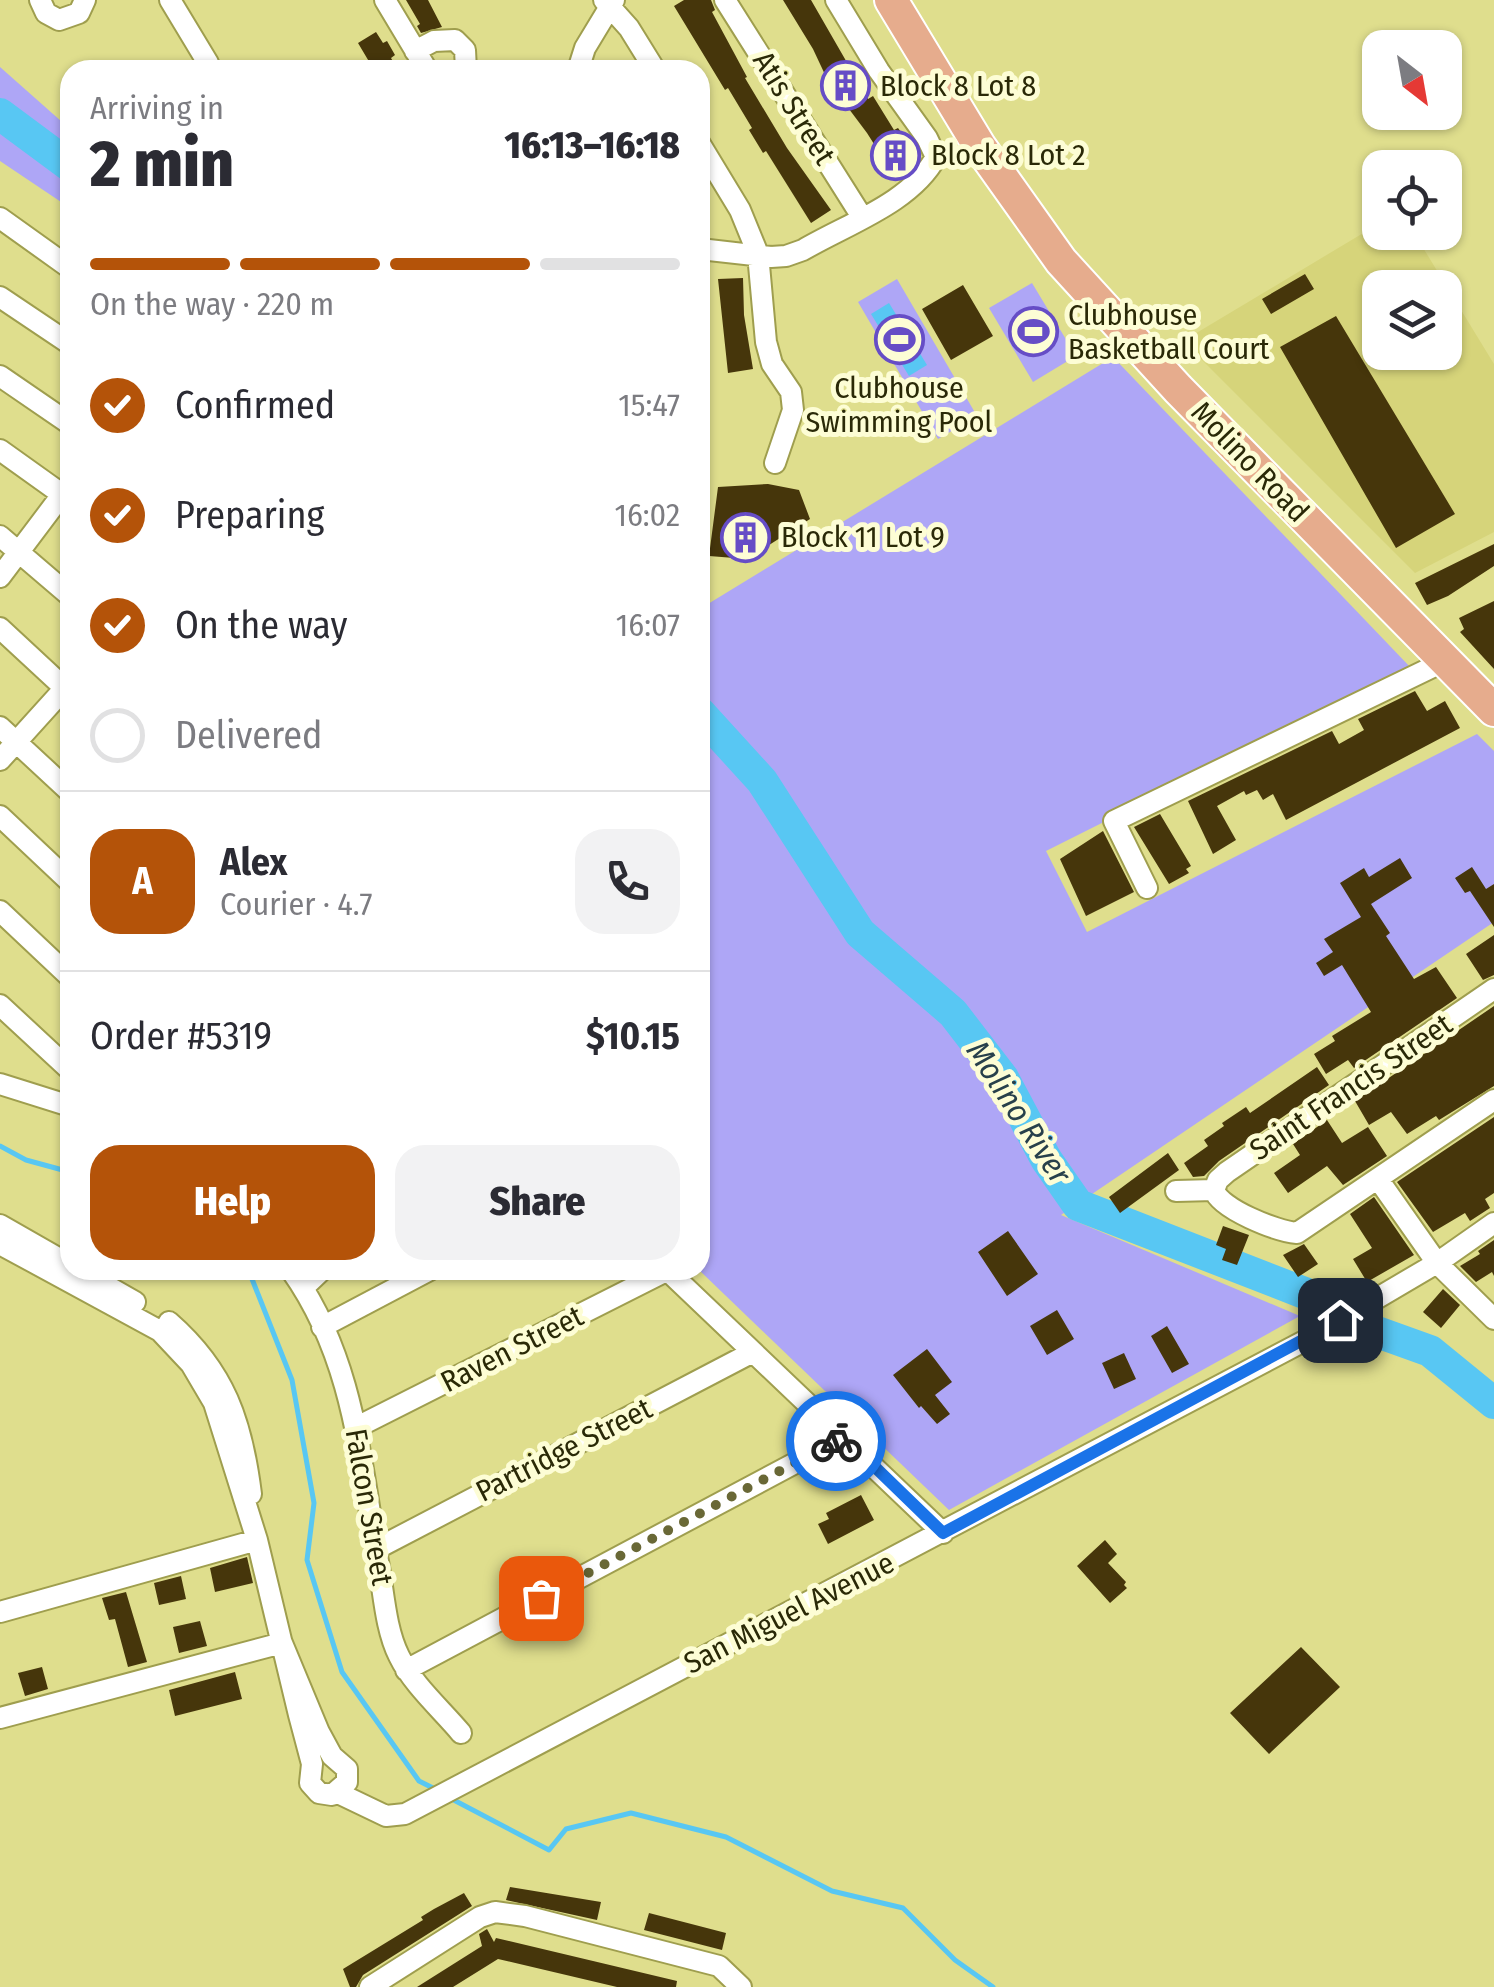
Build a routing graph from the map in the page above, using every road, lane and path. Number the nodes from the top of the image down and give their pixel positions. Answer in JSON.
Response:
{"nodes":[{"id":1,"x":40,"y":0,"type":"edge"},
{"id":2,"x":85,"y":0,"type":"edge"},
{"id":3,"x":170,"y":0,"type":"edge"},
{"id":4,"x":385,"y":0,"type":"edge"},
{"id":5,"x":726,"y":0,"type":"edge"},
{"id":6,"x":836,"y":0,"type":"edge"},
{"id":7,"x":891,"y":0,"type":"edge"},
{"id":8,"x":610,"y":2,"type":"edge"},
{"id":9,"x":416,"y":51,"type":"junction"},
{"id":10,"x":206,"y":60,"type":"edge"},
{"id":11,"x":421,"y":60,"type":"edge"},
{"id":12,"x":466,"y":60,"type":"edge"},
{"id":13,"x":581,"y":60,"type":"edge"},
{"id":14,"x":648,"y":60,"type":"edge"},
{"id":15,"x":710,"y":160,"type":"edge"},
{"id":16,"x":862,"y":217,"type":"junction"},
{"id":17,"x":0,"y":218,"type":"edge"},
{"id":18,"x":710,"y":251,"type":"edge"},
{"id":19,"x":758,"y":254,"type":"junction"},
{"id":20,"x":60,"y":261,"type":"edge"},
{"id":21,"x":0,"y":296,"type":"edge"},
{"id":22,"x":60,"y":337,"type":"edge"},
{"id":23,"x":0,"y":376,"type":"edge"},
{"id":24,"x":60,"y":417,"type":"edge"},
{"id":25,"x":0,"y":450,"type":"edge"},
{"id":26,"x":775,"y":462,"type":"dead end"},
{"id":27,"x":60,"y":488,"type":"edge"},
{"id":28,"x":60,"y":502,"type":"edge"},
{"id":29,"x":0,"y":536,"type":"edge"},
{"id":30,"x":20,"y":550,"type":"junction"},
{"id":31,"x":0,"y":577,"type":"edge"},
{"id":32,"x":60,"y":587,"type":"edge"},
{"id":33,"x":0,"y":628,"type":"edge"},
{"id":34,"x":1445,"y":661,"type":"junction"},
{"id":35,"x":60,"y":683,"type":"edge"},
{"id":36,"x":60,"y":698,"type":"edge"},
{"id":37,"x":1494,"y":710,"type":"edge"},
{"id":38,"x":0,"y":727,"type":"edge"},
{"id":39,"x":16,"y":742,"type":"junction"},
{"id":40,"x":0,"y":760,"type":"edge"},
{"id":41,"x":60,"y":783,"type":"edge"},
{"id":42,"x":0,"y":816,"type":"edge"},
{"id":43,"x":60,"y":873,"type":"edge"},
{"id":44,"x":1146,"y":888,"type":"dead end"},
{"id":45,"x":0,"y":911,"type":"edge"},
{"id":46,"x":60,"y":968,"type":"edge"},
{"id":47,"x":1494,"y":989,"type":"edge"},
{"id":48,"x":0,"y":1005,"type":"edge"},
{"id":49,"x":60,"y":1061,"type":"edge"},
{"id":50,"x":1,"y":1084,"type":"edge"},
{"id":51,"x":1494,"y":1100,"type":"edge"},
{"id":52,"x":60,"y":1103,"type":"edge"},
{"id":53,"x":1378,"y":1179,"type":"junction"},
{"id":54,"x":1214,"y":1190,"type":"junction"},
{"id":55,"x":1176,"y":1191,"type":"dead end"},
{"id":56,"x":1494,"y":1223,"type":"edge"},
{"id":57,"x":0,"y":1225,"type":"edge"},
{"id":58,"x":0,"y":1244,"type":"edge"},
{"id":59,"x":60,"y":1259,"type":"edge"},
{"id":60,"x":1436,"y":1262,"type":"junction"},
{"id":61,"x":60,"y":1276,"type":"edge"},
{"id":62,"x":67,"y":1280,"type":"edge"},
{"id":63,"x":98,"y":1280,"type":"edge"},
{"id":64,"x":298,"y":1280,"type":"edge"},
{"id":65,"x":411,"y":1280,"type":"edge"},
{"id":66,"x":648,"y":1280,"type":"edge"},
{"id":67,"x":678,"y":1280,"type":"edge"},
{"id":68,"x":1494,"y":1318,"type":"edge"},
{"id":69,"x":322,"y":1327,"type":"junction"},
{"id":70,"x":753,"y":1352,"type":"junction"},
{"id":71,"x":357,"y":1427,"type":"junction"},
{"id":72,"x":844,"y":1437,"type":"junction"},
{"id":73,"x":938,"y":1526,"type":"junction"},
{"id":74,"x":257,"y":1540,"type":"junction"},
{"id":75,"x":376,"y":1548,"type":"junction"},
{"id":76,"x":0,"y":1612,"type":"edge"},
{"id":77,"x":282,"y":1643,"type":"junction"},
{"id":78,"x":406,"y":1670,"type":"junction"},
{"id":79,"x":0,"y":1718,"type":"edge"},
{"id":80,"x":461,"y":1734,"type":"dead end"},
{"id":81,"x":322,"y":1760,"type":"junction"},
{"id":82,"x":338,"y":1792,"type":"junction"},
{"id":83,"x":731,"y":1984,"type":"edge"},
{"id":84,"x":370,"y":1987,"type":"edge"}],
"edges":[{"from":1,"to":2,"type":"street"},
{"from":3,"to":10,"type":"street"},
{"from":4,"to":9,"type":"street"},
{"from":5,"to":16,"type":"street","name":"Atis Street"},
{"from":6,"to":16,"type":"street"},
{"from":7,"to":34,"type":"main road","name":"Molino Road"},
{"from":8,"to":13,"type":"street"},
{"from":8,"to":14,"type":"street"},
{"from":9,"to":11,"type":"street"},
{"from":9,"to":12,"type":"street"},
{"from":15,"to":19,"type":"street"},
{"from":16,"to":19,"type":"street"},
{"from":17,"to":20,"type":"street"},
{"from":18,"to":19,"type":"street"},
{"from":19,"to":26,"type":"street"},
{"from":21,"to":22,"type":"street"},
{"from":23,"to":24,"type":"street"},
{"from":25,"to":27,"type":"street"},
{"from":28,"to":30,"type":"street"},
{"from":29,"to":30,"type":"street"},
{"from":30,"to":31,"type":"street"},
{"from":30,"to":32,"type":"street"},
{"from":33,"to":35,"type":"street"},
{"from":34,"to":37,"type":"main road","name":"Molino Road"},
{"from":34,"to":44,"type":"street"},
{"from":36,"to":39,"type":"street"},
{"from":38,"to":39,"type":"street"},
{"from":39,"to":40,"type":"street"},
{"from":39,"to":41,"type":"street"},
{"from":42,"to":43,"type":"street"},
{"from":45,"to":46,"type":"street"},
{"from":47,"to":54,"type":"street","name":"Saint Francis Street"},
{"from":48,"to":49,"type":"street"},
{"from":50,"to":52,"type":"street"},
{"from":51,"to":53,"type":"street"},
{"from":53,"to":54,"type":"street"},
{"from":53,"to":60,"type":"street"},
{"from":54,"to":55,"type":"street"},
{"from":56,"to":60,"type":"street","name":"San Miguel Avenue"},
{"from":57,"to":59,"type":"street"},
{"from":58,"to":61,"type":"street"},
{"from":60,"to":68,"type":"street"},
{"from":60,"to":73,"type":"street","name":"San Miguel Avenue"},
{"from":62,"to":74,"type":"street"},
{"from":63,"to":74,"type":"street"},
{"from":64,"to":69,"type":"street","name":"Falcon Street"},
{"from":65,"to":69,"type":"street"},
{"from":66,"to":71,"type":"street","name":"Raven Street"},
{"from":67,"to":70,"type":"street"},
{"from":69,"to":71,"type":"street","name":"Falcon Street"},
{"from":70,"to":72,"type":"street"},
{"from":70,"to":75,"type":"street","name":"Partridge Street"},
{"from":71,"to":75,"type":"street","name":"Falcon Street"},
{"from":72,"to":73,"type":"street"},
{"from":72,"to":78,"type":"street"},
{"from":73,"to":82,"type":"street","name":"San Miguel Avenue"},
{"from":74,"to":76,"type":"street"},
{"from":74,"to":77,"type":"street"},
{"from":75,"to":78,"type":"street","name":"Falcon Street"},
{"from":77,"to":79,"type":"street"},
{"from":77,"to":81,"type":"street"},
{"from":78,"to":80,"type":"street","name":"Falcon Street"},
{"from":81,"to":82,"type":"street"},
{"from":81,"to":82,"type":"street"},
{"from":83,"to":84,"type":"street"}]}
